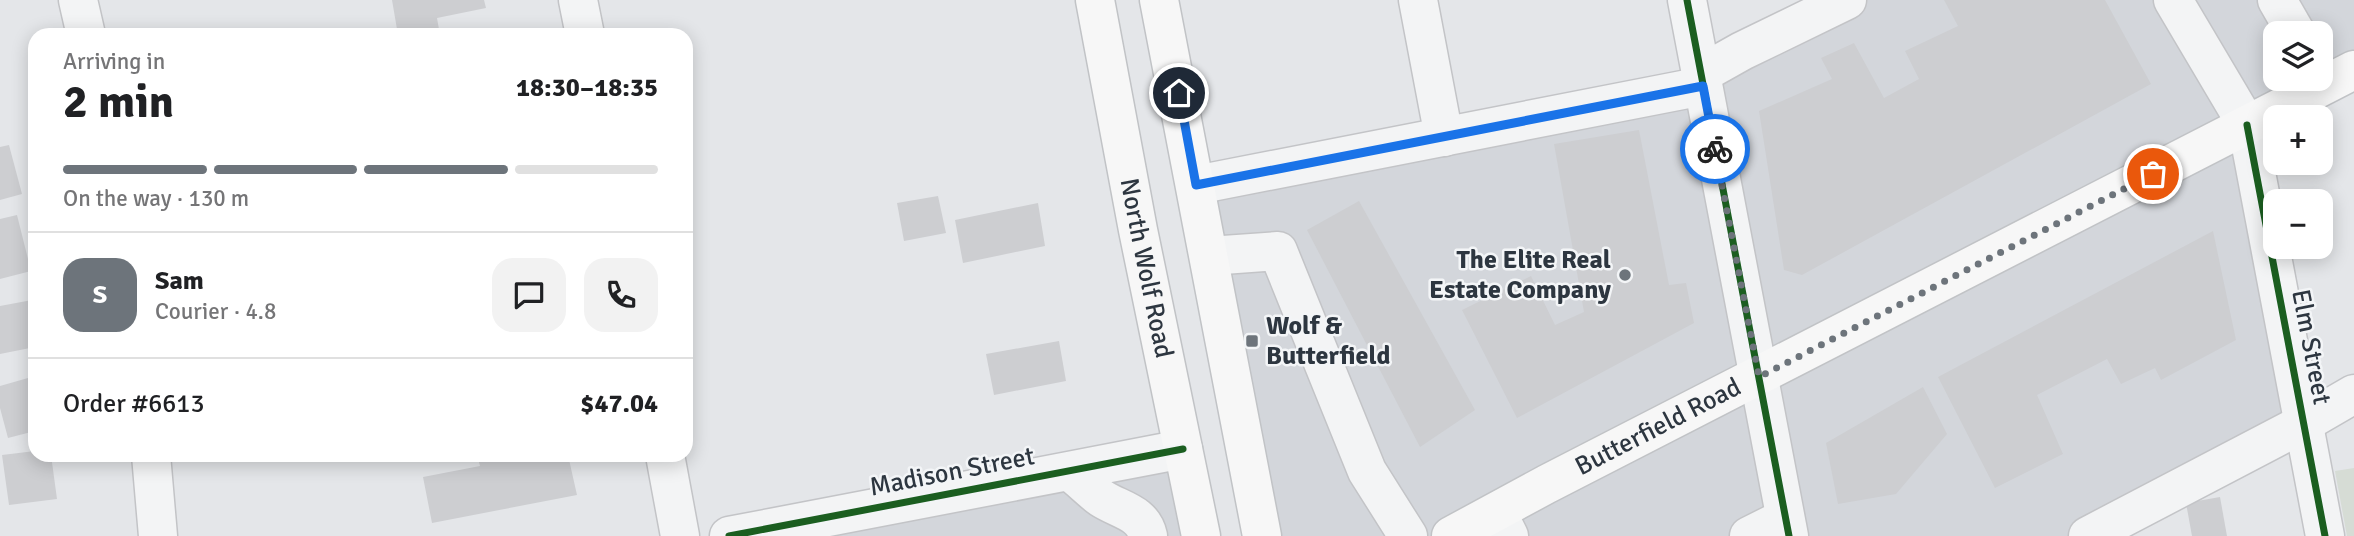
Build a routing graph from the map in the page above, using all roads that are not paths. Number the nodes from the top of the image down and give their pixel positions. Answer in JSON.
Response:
{"nodes":[{"id":1,"x":78,"y":0,"type":"edge"},
{"id":2,"x":578,"y":0,"type":"edge"},
{"id":3,"x":1095,"y":0,"type":"edge"},
{"id":4,"x":1160,"y":0,"type":"edge"},
{"id":5,"x":1418,"y":0,"type":"edge"},
{"id":6,"x":1687,"y":0,"type":"edge"},
{"id":7,"x":1847,"y":0,"type":"edge"},
{"id":8,"x":2173,"y":0,"type":"edge"},
{"id":9,"x":2277,"y":0,"type":"edge"},
{"id":10,"x":2288,"y":21,"type":"edge"},
{"id":11,"x":84,"y":28,"type":"edge"},
{"id":12,"x":584,"y":28,"type":"edge"},
{"id":13,"x":1702,"y":80,"type":"junction"},
{"id":14,"x":2309,"y":91,"type":"edge"},
{"id":15,"x":2247,"y":125,"type":"junction"},
{"id":16,"x":1444,"y":136,"type":"junction"},
{"id":17,"x":1196,"y":185,"type":"junction"},
{"id":18,"x":1209,"y":256,"type":"junction"},
{"id":19,"x":1759,"y":377,"type":"junction"},
{"id":20,"x":2354,"y":394,"type":"edge"},
{"id":21,"x":2304,"y":423,"type":"junction"},
{"id":22,"x":1183,"y":449,"type":"junction"},
{"id":23,"x":152,"y":462,"type":"edge"},
{"id":24,"x":666,"y":462,"type":"edge"},
{"id":25,"x":1070,"y":471,"type":"junction"},
{"id":26,"x":1503,"y":524,"type":"edge"},
{"id":27,"x":1787,"y":527,"type":"edge"},
{"id":28,"x":159,"y":536,"type":"edge"},
{"id":29,"x":680,"y":536,"type":"edge"},
{"id":30,"x":729,"y":536,"type":"edge"},
{"id":31,"x":1148,"y":536,"type":"edge"},
{"id":32,"x":1201,"y":536,"type":"edge"},
{"id":33,"x":1262,"y":536,"type":"edge"},
{"id":34,"x":1408,"y":536,"type":"edge"},
{"id":35,"x":1451,"y":536,"type":"edge"},
{"id":36,"x":1749,"y":536,"type":"edge"},
{"id":37,"x":2088,"y":536,"type":"edge"},
{"id":38,"x":2325,"y":536,"type":"edge"}],
"edges":[{"from":1,"to":11,"type":"street"},
{"from":2,"to":12,"type":"street"},
{"from":3,"to":22,"type":"main road","name":"North Wolf Road"},
{"from":4,"to":17,"type":"main road"},
{"from":5,"to":16,"type":"street"},
{"from":6,"to":13,"type":"street"},
{"from":7,"to":13,"type":"street"},
{"from":8,"to":15,"type":"street","name":"Elm Street"},
{"from":9,"to":10,"type":"street"},
{"from":13,"to":16,"type":"street"},
{"from":13,"to":19,"type":"street"},
{"from":14,"to":15,"type":"main road","name":"Butterfield Road"},
{"from":15,"to":19,"type":"main road","name":"Butterfield Road"},
{"from":15,"to":21,"type":"street","name":"Elm Street"},
{"from":16,"to":17,"type":"street"},
{"from":17,"to":18,"type":"main road"},
{"from":18,"to":33,"type":"main road"},
{"from":18,"to":34,"type":"street"},
{"from":19,"to":26,"type":"main road","name":"Butterfield Road"},
{"from":19,"to":27,"type":"street"},
{"from":20,"to":21,"type":"street"},
{"from":21,"to":37,"type":"street"},
{"from":21,"to":38,"type":"street","name":"Elm Street"},
{"from":22,"to":25,"type":"street","name":"Madison Street"},
{"from":22,"to":32,"type":"main road","name":"North Wolf Road"},
{"from":23,"to":28,"type":"street"},
{"from":24,"to":29,"type":"street"},
{"from":25,"to":30,"type":"street","name":"Madison Street"},
{"from":25,"to":31,"type":"street"},
{"from":26,"to":35,"type":"main road","name":"Butterfield Road"},
{"from":27,"to":36,"type":"street"}]}
